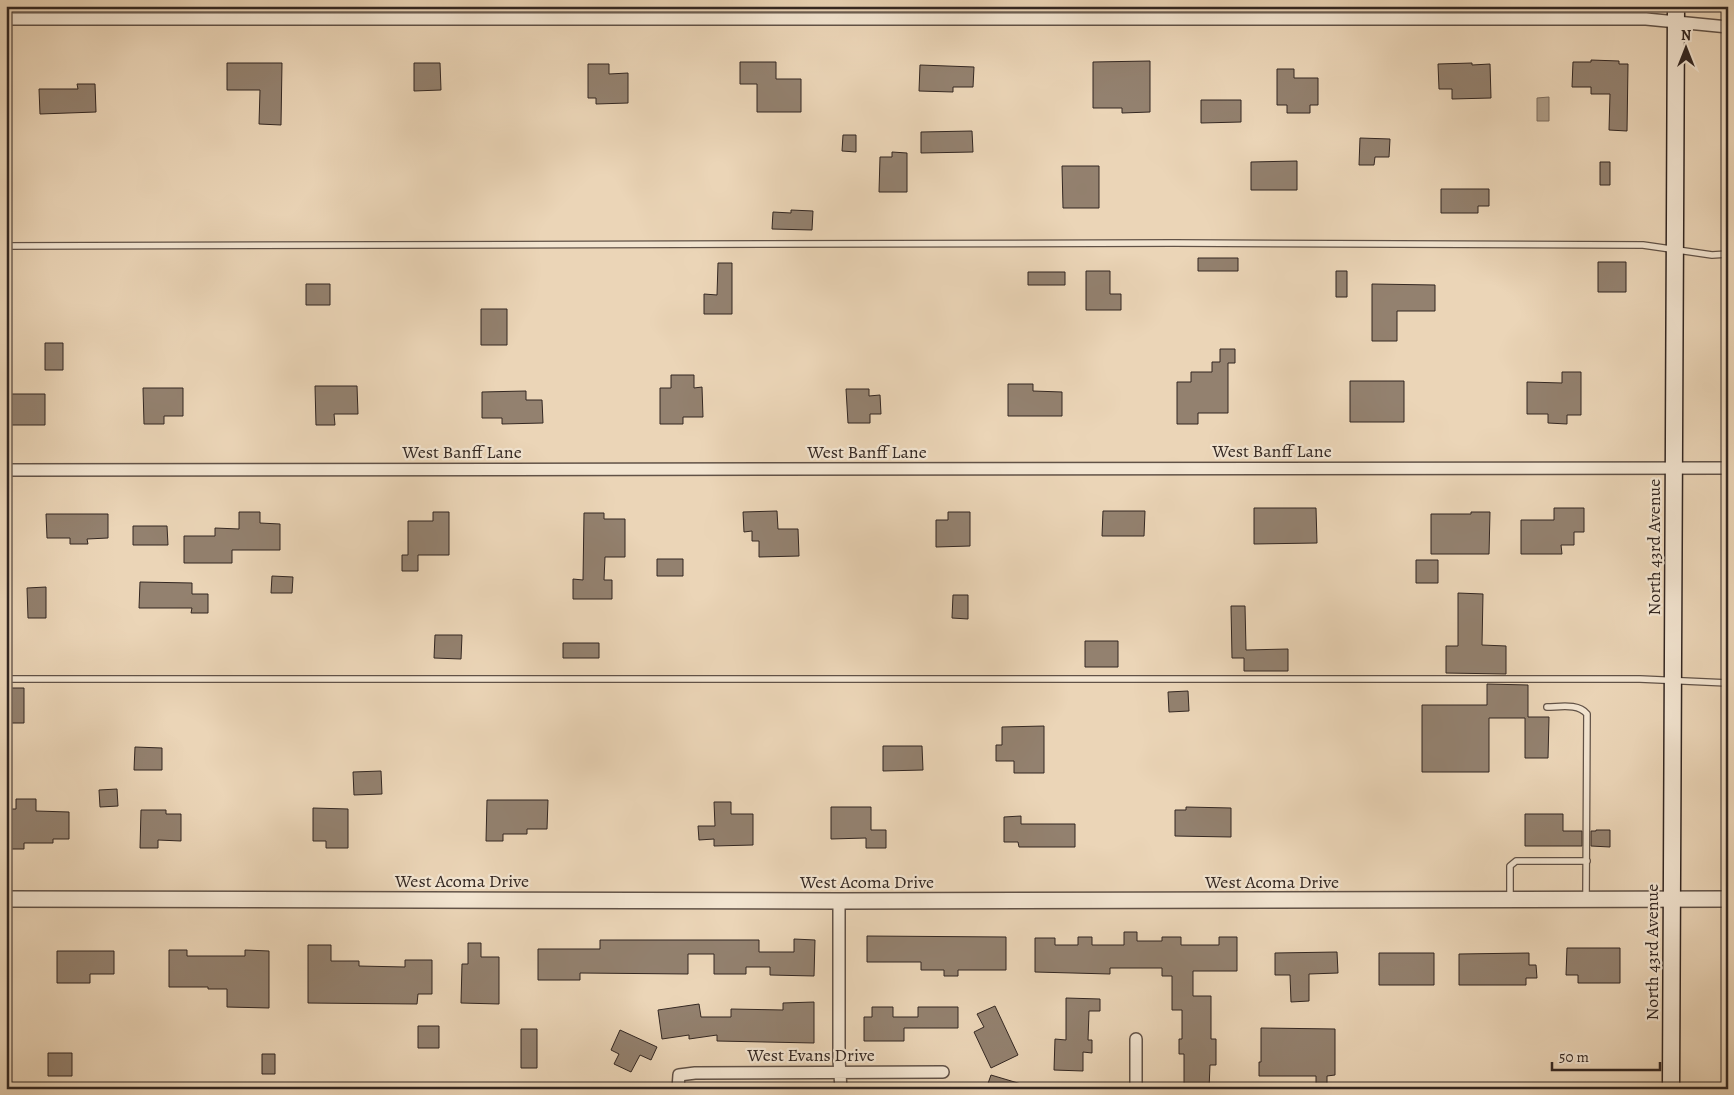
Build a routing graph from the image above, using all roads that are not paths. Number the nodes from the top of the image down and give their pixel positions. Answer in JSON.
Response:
{"nodes":[{"id":1,"x":820,"y":6,"type":"edge"},
{"id":2,"x":1676,"y":14,"type":"edge"},
{"id":3,"x":819,"y":18,"type":"junction"},
{"id":4,"x":6,"y":19,"type":"edge"},
{"id":5,"x":1728,"y":27,"type":"edge"},
{"id":6,"x":6,"y":246,"type":"edge"},
{"id":7,"x":1674,"y":250,"type":"junction"},
{"id":8,"x":1728,"y":254,"type":"edge"},
{"id":9,"x":1674,"y":468,"type":"junction"},
{"id":10,"x":1728,"y":468,"type":"edge"},
{"id":11,"x":6,"y":470,"type":"edge"},
{"id":12,"x":6,"y":679,"type":"edge"},
{"id":13,"x":1673,"y":681,"type":"junction"},
{"id":14,"x":1728,"y":683,"type":"edge"},
{"id":15,"x":1547,"y":707,"type":"dead end"},
{"id":16,"x":1586,"y":861,"type":"junction"},
{"id":17,"x":6,"y":899,"type":"edge"},
{"id":18,"x":1728,"y":899,"type":"edge"},
{"id":19,"x":1510,"y":900,"type":"junction"},
{"id":20,"x":1586,"y":900,"type":"junction"},
{"id":21,"x":1672,"y":900,"type":"junction"},
{"id":22,"x":839,"y":901,"type":"junction"},
{"id":23,"x":1136,"y":1039,"type":"dead end"},
{"id":24,"x":943,"y":1072,"type":"dead end"},
{"id":25,"x":839,"y":1073,"type":"junction"},
{"id":26,"x":678,"y":1089,"type":"edge"},
{"id":27,"x":841,"y":1089,"type":"edge"},
{"id":28,"x":1136,"y":1089,"type":"edge"},
{"id":29,"x":1671,"y":1089,"type":"edge"}],
"edges":[{"from":1,"to":3,"type":"street"},
{"from":2,"to":3,"type":"street"},
{"from":2,"to":5,"type":"street"},
{"from":2,"to":7,"type":"main road","name":"North 43rd Avenue"},
{"from":3,"to":4,"type":"street"},
{"from":6,"to":7,"type":"lane"},
{"from":7,"to":8,"type":"lane"},
{"from":7,"to":9,"type":"main road","name":"North 43rd Avenue"},
{"from":9,"to":10,"type":"street","name":"West Banff Lane"},
{"from":9,"to":11,"type":"street","name":"West Banff Lane"},
{"from":9,"to":13,"type":"main road","name":"North 43rd Avenue"},
{"from":12,"to":13,"type":"lane"},
{"from":13,"to":14,"type":"lane"},
{"from":13,"to":21,"type":"main road","name":"North 43rd Avenue"},
{"from":15,"to":16,"type":"lane"},
{"from":16,"to":19,"type":"lane"},
{"from":16,"to":20,"type":"lane"},
{"from":17,"to":22,"type":"street","name":"West Acoma Drive"},
{"from":18,"to":21,"type":"street","name":"West Acoma Drive"},
{"from":19,"to":20,"type":"street","name":"West Acoma Drive"},
{"from":19,"to":22,"type":"street","name":"West Acoma Drive"},
{"from":20,"to":21,"type":"street","name":"West Acoma Drive"},
{"from":21,"to":29,"type":"main road","name":"North 43rd Avenue"},
{"from":22,"to":25,"type":"street"},
{"from":23,"to":28,"type":"street"},
{"from":24,"to":25,"type":"street","name":"West Evans Drive"},
{"from":25,"to":26,"type":"street","name":"West Evans Drive"},
{"from":25,"to":27,"type":"street"}]}
